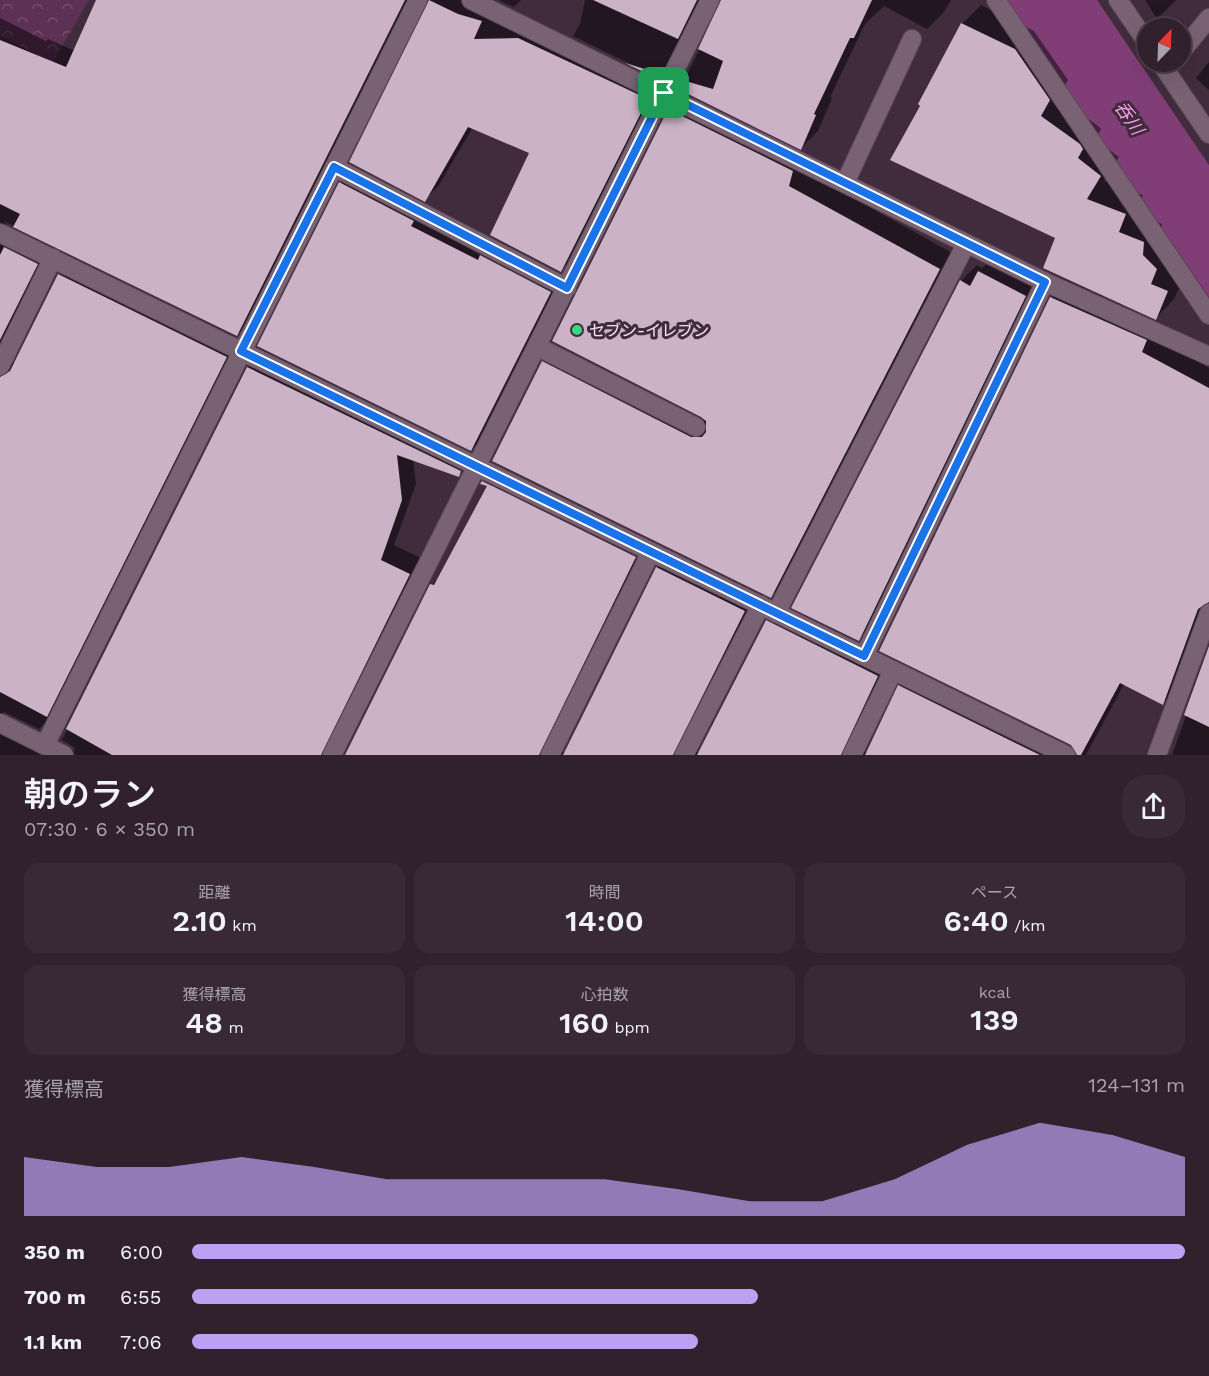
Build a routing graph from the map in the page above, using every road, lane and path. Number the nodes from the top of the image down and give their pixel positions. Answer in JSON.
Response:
{"nodes":[{"id":1,"x":418,"y":0,"type":"edge"},
{"id":2,"x":471,"y":0,"type":"edge"},
{"id":3,"x":710,"y":0,"type":"edge"},
{"id":4,"x":996,"y":0,"type":"edge"},
{"id":5,"x":1118,"y":0,"type":"edge"},
{"id":6,"x":1209,"y":18,"type":"edge"},
{"id":7,"x":1137,"y":28,"type":"edge"},
{"id":8,"x":912,"y":39,"type":"dead end"},
{"id":9,"x":1191,"y":40,"type":"edge"},
{"id":10,"x":1170,"y":72,"type":"edge"},
{"id":11,"x":664,"y":93,"type":"junction"},
{"id":12,"x":1209,"y":134,"type":"edge"},
{"id":13,"x":334,"y":167,"type":"junction"},
{"id":14,"x":845,"y":183,"type":"junction"},
{"id":15,"x":0,"y":232,"type":"edge"},
{"id":16,"x":966,"y":244,"type":"junction"},
{"id":17,"x":53,"y":258,"type":"junction"},
{"id":18,"x":1045,"y":282,"type":"junction"},
{"id":19,"x":567,"y":288,"type":"junction"},
{"id":20,"x":1209,"y":315,"type":"edge"},
{"id":21,"x":538,"y":346,"type":"junction"},
{"id":22,"x":241,"y":351,"type":"junction"},
{"id":23,"x":1209,"y":356,"type":"edge"},
{"id":24,"x":0,"y":366,"type":"edge"},
{"id":25,"x":696,"y":426,"type":"dead end"},
{"id":26,"x":477,"y":467,"type":"junction"},
{"id":27,"x":651,"y":552,"type":"junction"},
{"id":28,"x":768,"y":609,"type":"junction"},
{"id":29,"x":1209,"y":613,"type":"edge"},
{"id":30,"x":864,"y":656,"type":"junction"},
{"id":31,"x":893,"y":671,"type":"junction"},
{"id":32,"x":0,"y":723,"type":"edge"},
{"id":33,"x":45,"y":745,"type":"junction"},
{"id":34,"x":64,"y":755,"type":"edge"},
{"id":35,"x":332,"y":755,"type":"edge"},
{"id":36,"x":550,"y":755,"type":"edge"},
{"id":37,"x":684,"y":755,"type":"edge"},
{"id":38,"x":852,"y":755,"type":"edge"},
{"id":39,"x":1066,"y":755,"type":"edge"},
{"id":40,"x":1157,"y":755,"type":"edge"}],
"edges":[{"from":1,"to":13,"type":"street"},
{"from":2,"to":11,"type":"street"},
{"from":3,"to":11,"type":"street"},
{"from":4,"to":20,"type":"street"},
{"from":5,"to":7,"type":"street"},
{"from":6,"to":9,"type":"street"},
{"from":8,"to":14,"type":"street"},
{"from":10,"to":12,"type":"street"},
{"from":11,"to":14,"type":"street"},
{"from":11,"to":19,"type":"street"},
{"from":13,"to":19,"type":"street"},
{"from":13,"to":22,"type":"street"},
{"from":14,"to":16,"type":"street"},
{"from":15,"to":17,"type":"street"},
{"from":16,"to":18,"type":"street"},
{"from":16,"to":28,"type":"street"},
{"from":17,"to":22,"type":"street"},
{"from":17,"to":24,"type":"street"},
{"from":18,"to":23,"type":"street"},
{"from":18,"to":30,"type":"street"},
{"from":19,"to":21,"type":"street"},
{"from":21,"to":25,"type":"street"},
{"from":21,"to":26,"type":"street"},
{"from":22,"to":26,"type":"street"},
{"from":22,"to":33,"type":"street"},
{"from":26,"to":27,"type":"street"},
{"from":26,"to":35,"type":"street"},
{"from":27,"to":28,"type":"street"},
{"from":27,"to":36,"type":"street"},
{"from":28,"to":30,"type":"street"},
{"from":28,"to":37,"type":"street"},
{"from":29,"to":40,"type":"street"},
{"from":30,"to":31,"type":"street"},
{"from":31,"to":38,"type":"street"},
{"from":31,"to":39,"type":"street"},
{"from":32,"to":33,"type":"street"},
{"from":33,"to":34,"type":"street"}]}
